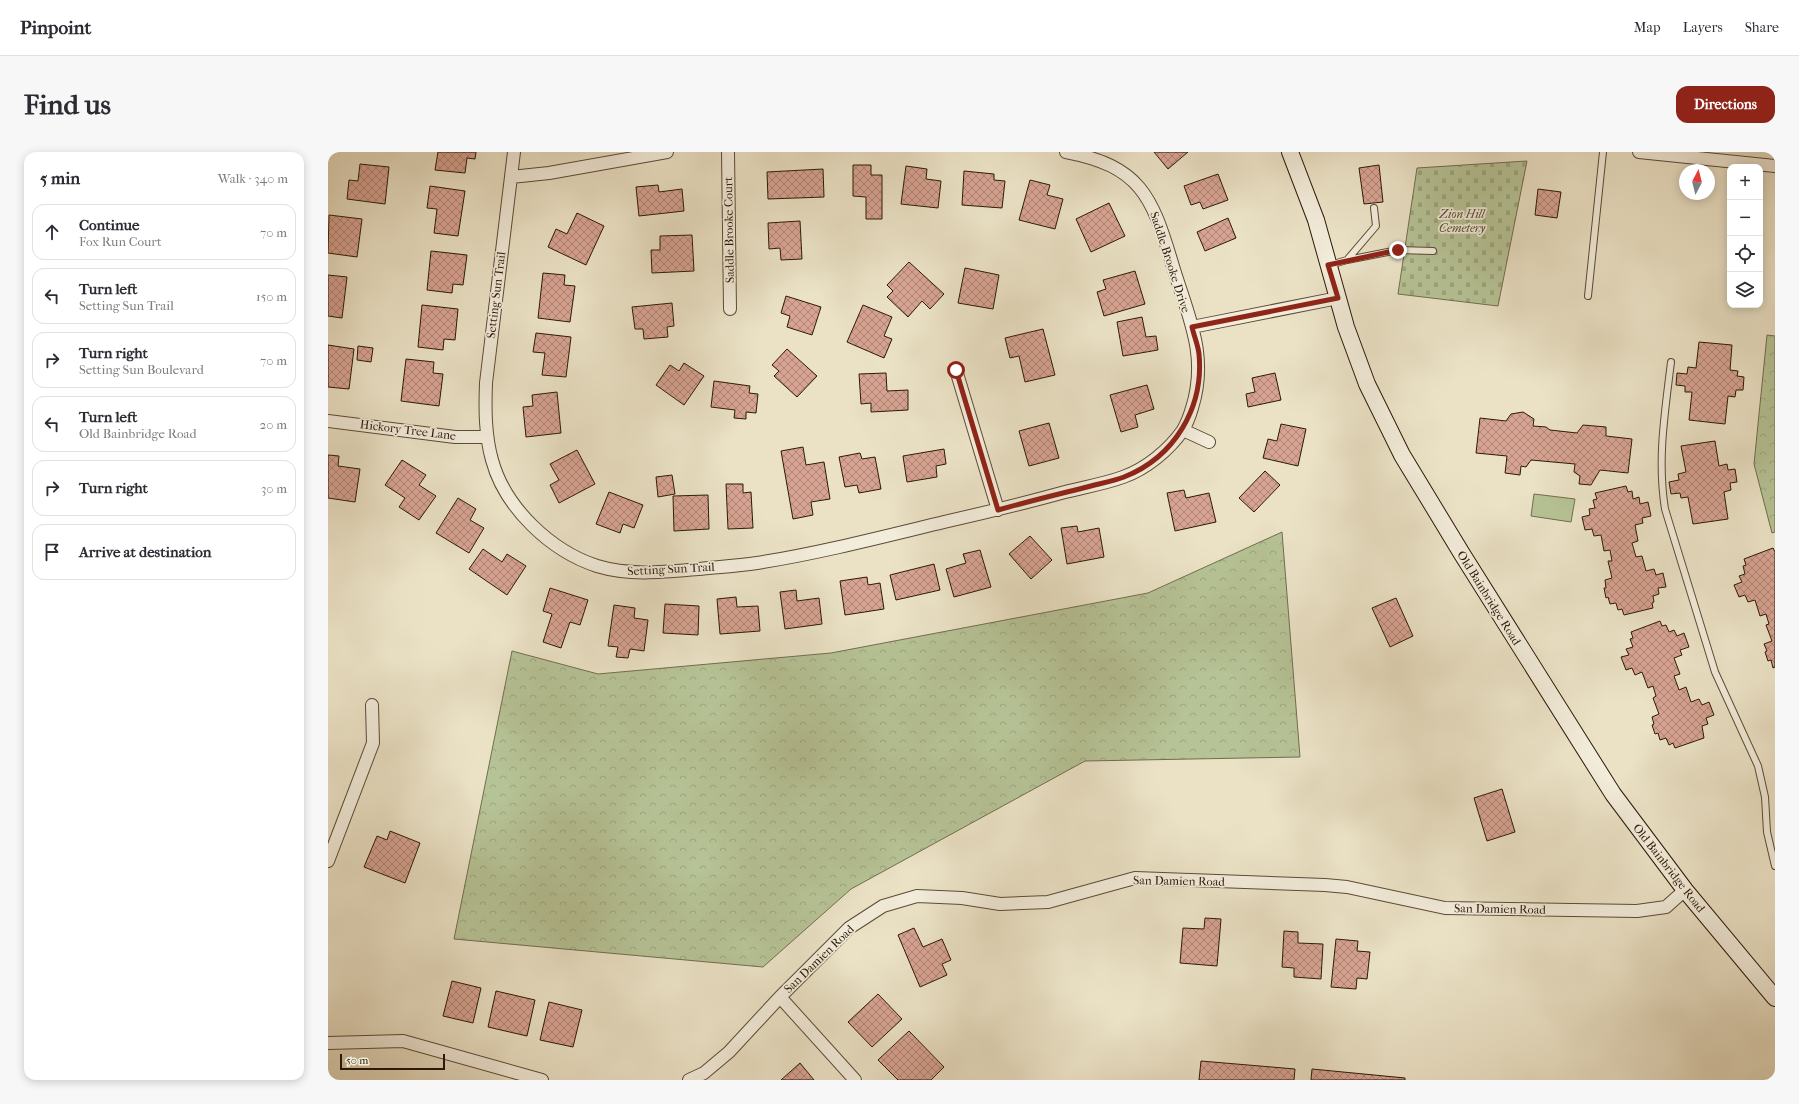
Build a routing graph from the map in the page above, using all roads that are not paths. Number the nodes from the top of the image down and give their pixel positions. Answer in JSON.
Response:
{"nodes":[{"id":1,"x":514,"y":152,"type":"edge"},
{"id":2,"x":667,"y":152,"type":"edge"},
{"id":3,"x":728,"y":152,"type":"edge"},
{"id":4,"x":1066,"y":152,"type":"edge"},
{"id":5,"x":1290,"y":152,"type":"edge"},
{"id":6,"x":1603,"y":152,"type":"edge"},
{"id":7,"x":1639,"y":152,"type":"edge"},
{"id":8,"x":1775,"y":166,"type":"edge"},
{"id":9,"x":511,"y":177,"type":"junction"},
{"id":10,"x":1374,"y":208,"type":"dead end"},
{"id":11,"x":1433,"y":251,"type":"dead end"},
{"id":12,"x":1347,"y":260,"type":"junction"},
{"id":13,"x":1328,"y":265,"type":"junction"},
{"id":14,"x":1588,"y":296,"type":"dead end"},
{"id":15,"x":1338,"y":298,"type":"junction"},
{"id":16,"x":730,"y":309,"type":"dead end"},
{"id":17,"x":1192,"y":327,"type":"junction"},
{"id":18,"x":1670,"y":362,"type":"dead end"},
{"id":19,"x":956,"y":370,"type":"dead end"},
{"id":20,"x":328,"y":421,"type":"edge"},
{"id":21,"x":1183,"y":430,"type":"junction"},
{"id":22,"x":487,"y":437,"type":"junction"},
{"id":23,"x":1209,"y":442,"type":"dead end"},
{"id":24,"x":998,"y":510,"type":"junction"},
{"id":25,"x":372,"y":705,"type":"dead end"},
{"id":26,"x":328,"y":861,"type":"edge"},
{"id":27,"x":1775,"y":866,"type":"edge"},
{"id":28,"x":1685,"y":890,"type":"junction"},
{"id":29,"x":780,"y":997,"type":"junction"},
{"id":30,"x":1775,"y":998,"type":"edge"},
{"id":31,"x":328,"y":1039,"type":"edge"},
{"id":32,"x":542,"y":1080,"type":"edge"},
{"id":33,"x":689,"y":1080,"type":"edge"},
{"id":34,"x":855,"y":1080,"type":"edge"}],
"edges":[{"from":1,"to":9,"type":"street","name":"Setting Sun Trail"},
{"from":2,"to":9,"type":"street"},
{"from":3,"to":16,"type":"street","name":"Saddle Brooke Court"},
{"from":4,"to":17,"type":"street","name":"Saddle Brooke Drive"},
{"from":5,"to":13,"type":"main road","name":"Old Bainbridge Road"},
{"from":6,"to":14,"type":"lane"},
{"from":7,"to":8,"type":"street"},
{"from":9,"to":22,"type":"street","name":"Setting Sun Trail"},
{"from":10,"to":12,"type":"lane"},
{"from":11,"to":12,"type":"lane"},
{"from":12,"to":13,"type":"lane"},
{"from":13,"to":15,"type":"main road","name":"Old Bainbridge Road"},
{"from":15,"to":17,"type":"street"},
{"from":15,"to":28,"type":"main road","name":"Old Bainbridge Road"},
{"from":17,"to":21,"type":"street","name":"Setting Sun Trail"},
{"from":18,"to":27,"type":"lane"},
{"from":19,"to":24,"type":"street"},
{"from":20,"to":22,"type":"street","name":"Hickory Tree Lane"},
{"from":21,"to":23,"type":"street"},
{"from":21,"to":24,"type":"street","name":"Setting Sun Trail"},
{"from":22,"to":24,"type":"street","name":"Setting Sun Trail"},
{"from":25,"to":26,"type":"street"},
{"from":28,"to":29,"type":"street","name":"San Damien Road"},
{"from":28,"to":30,"type":"main road","name":"Old Bainbridge Road"},
{"from":29,"to":33,"type":"street","name":"San Damien Road"},
{"from":29,"to":34,"type":"street"},
{"from":31,"to":32,"type":"street"}]}
